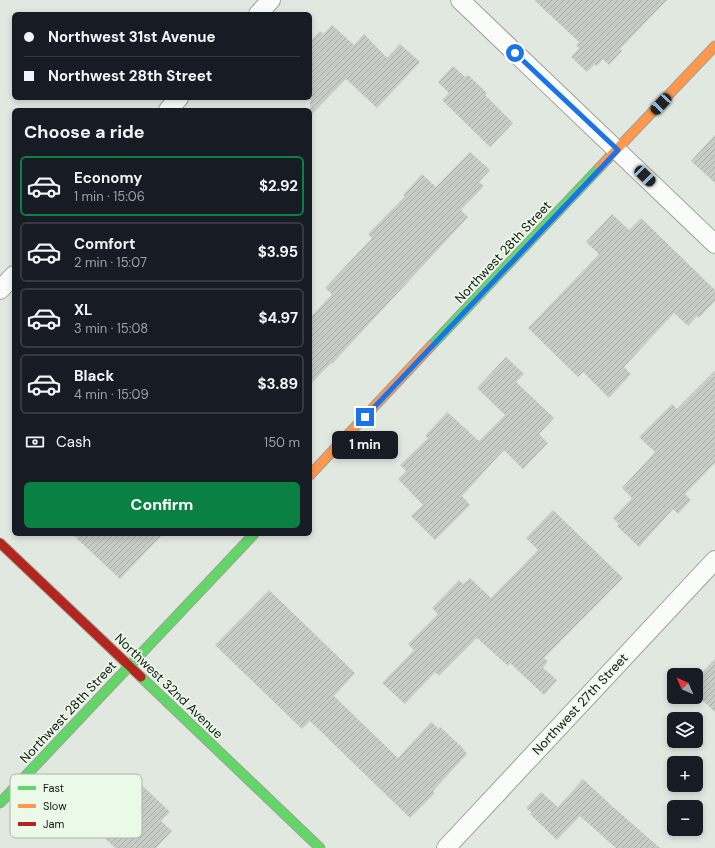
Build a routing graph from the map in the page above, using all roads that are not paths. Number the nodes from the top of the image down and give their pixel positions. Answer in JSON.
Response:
{"nodes":[{"id":1,"x":271,"y":0,"type":"edge"},
{"id":2,"x":460,"y":0,"type":"edge"},
{"id":3,"x":260,"y":12,"type":"edge"},
{"id":4,"x":715,"y":46,"type":"edge"},
{"id":5,"x":178,"y":100,"type":"edge"},
{"id":6,"x":170,"y":108,"type":"edge"},
{"id":7,"x":618,"y":150,"type":"junction"},
{"id":8,"x":715,"y":244,"type":"edge"},
{"id":9,"x":12,"y":277,"type":"edge"},
{"id":10,"x":0,"y":290,"type":"edge"},
{"id":11,"x":312,"y":473,"type":"edge"},
{"id":12,"x":252,"y":536,"type":"edge"},
{"id":13,"x":0,"y":543,"type":"edge"},
{"id":14,"x":715,"y":560,"type":"edge"},
{"id":15,"x":129,"y":666,"type":"junction"},
{"id":16,"x":27,"y":774,"type":"edge"},
{"id":17,"x":10,"y":792,"type":"edge"},
{"id":18,"x":0,"y":803,"type":"edge"},
{"id":19,"x":320,"y":848,"type":"edge"},
{"id":20,"x":446,"y":848,"type":"edge"}],
"edges":[{"from":1,"to":3,"type":"street"},
{"from":2,"to":7,"type":"street"},
{"from":4,"to":7,"type":"street","name":"Northwest 28th Street"},
{"from":5,"to":6,"type":"street"},
{"from":7,"to":8,"type":"street"},
{"from":7,"to":11,"type":"street","name":"Northwest 28th Street"},
{"from":9,"to":10,"type":"street"},
{"from":12,"to":15,"type":"street","name":"Northwest 28th Street"},
{"from":13,"to":15,"type":"street","name":"Northwest 32nd Avenue"},
{"from":14,"to":20,"type":"street","name":"Northwest 27th Street"},
{"from":15,"to":16,"type":"street","name":"Northwest 28th Street"},
{"from":15,"to":19,"type":"street","name":"Northwest 32nd Avenue"},
{"from":17,"to":18,"type":"street","name":"Northwest 28th Street"}]}
